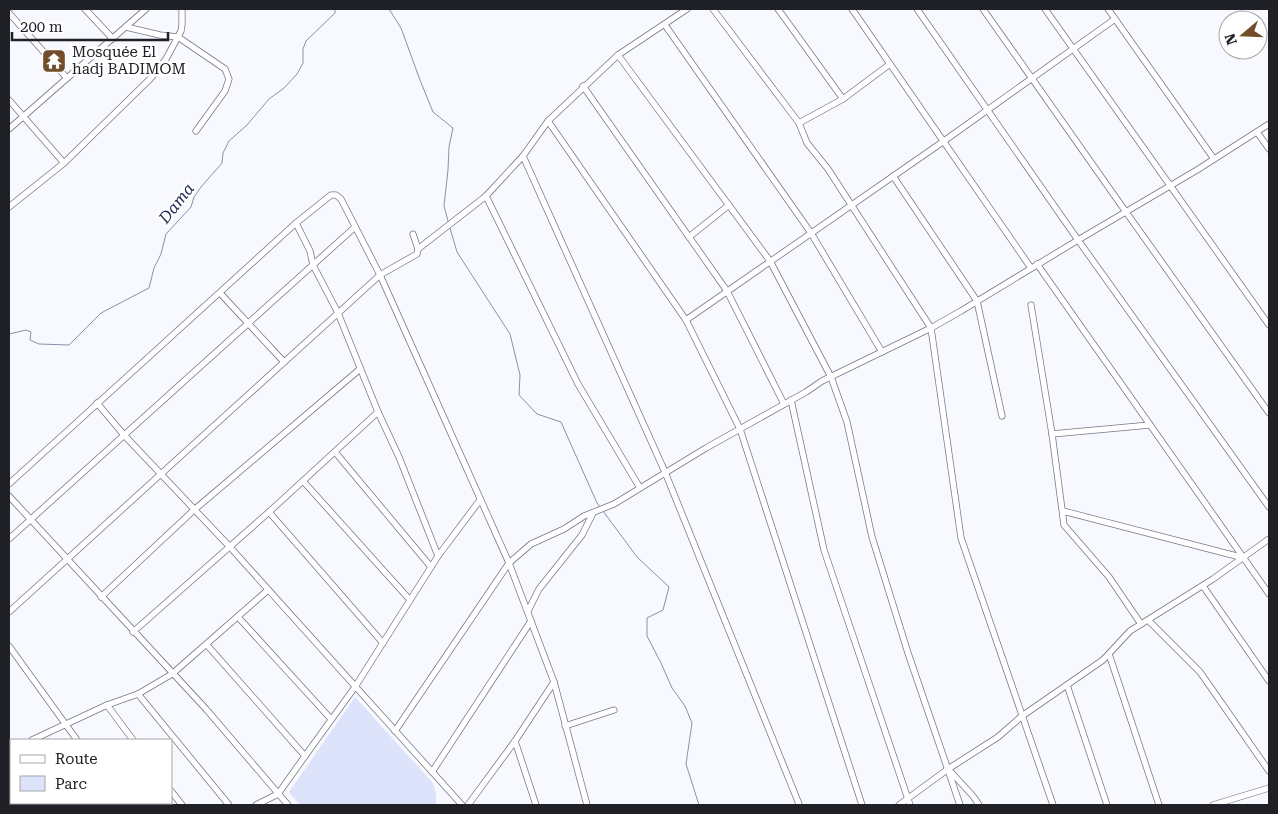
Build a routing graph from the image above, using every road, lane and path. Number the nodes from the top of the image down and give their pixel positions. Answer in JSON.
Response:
{"nodes":[{"id":1,"x":85,"y":9,"type":"edge"},
{"id":2,"x":146,"y":9,"type":"edge"},
{"id":3,"x":182,"y":9,"type":"edge"},
{"id":4,"x":687,"y":9,"type":"edge"},
{"id":5,"x":713,"y":9,"type":"edge"},
{"id":6,"x":778,"y":9,"type":"edge"},
{"id":7,"x":852,"y":9,"type":"edge"},
{"id":8,"x":916,"y":9,"type":"edge"},
{"id":9,"x":983,"y":9,"type":"edge"},
{"id":10,"x":1045,"y":9,"type":"edge"},
{"id":11,"x":1108,"y":9,"type":"edge"},
{"id":12,"x":9,"y":13,"type":"edge"},
{"id":13,"x":1115,"y":18,"type":"junction"},
{"id":14,"x":665,"y":25,"type":"junction"},
{"id":15,"x":126,"y":27,"type":"junction"},
{"id":16,"x":178,"y":37,"type":"junction"},
{"id":17,"x":112,"y":39,"type":"junction"},
{"id":18,"x":1073,"y":48,"type":"junction"},
{"id":19,"x":618,"y":54,"type":"junction"},
{"id":20,"x":890,"y":64,"type":"junction"},
{"id":21,"x":66,"y":77,"type":"junction"},
{"id":22,"x":1032,"y":78,"type":"junction"},
{"id":23,"x":583,"y":86,"type":"junction"},
{"id":24,"x":843,"y":98,"type":"junction"},
{"id":25,"x":9,"y":100,"type":"edge"},
{"id":26,"x":987,"y":110,"type":"junction"},
{"id":27,"x":24,"y":116,"type":"junction"},
{"id":28,"x":548,"y":121,"type":"junction"},
{"id":29,"x":799,"y":123,"type":"junction"},
{"id":30,"x":1269,"y":124,"type":"edge"},
{"id":31,"x":9,"y":129,"type":"edge"},
{"id":32,"x":196,"y":131,"type":"dead end"},
{"id":33,"x":1257,"y":132,"type":"junction"},
{"id":34,"x":944,"y":141,"type":"junction"},
{"id":35,"x":1269,"y":149,"type":"edge"},
{"id":36,"x":523,"y":156,"type":"junction"},
{"id":37,"x":1214,"y":160,"type":"junction"},
{"id":38,"x":64,"y":163,"type":"junction"},
{"id":39,"x":893,"y":176,"type":"junction"},
{"id":40,"x":1170,"y":185,"type":"junction"},
{"id":41,"x":486,"y":196,"type":"junction"},
{"id":42,"x":729,"y":205,"type":"junction"},
{"id":43,"x":851,"y":205,"type":"junction"},
{"id":44,"x":9,"y":208,"type":"edge"},
{"id":45,"x":1126,"y":212,"type":"junction"},
{"id":46,"x":296,"y":223,"type":"junction"},
{"id":47,"x":355,"y":227,"type":"junction"},
{"id":48,"x":811,"y":233,"type":"junction"},
{"id":49,"x":413,"y":234,"type":"dead end"},
{"id":50,"x":689,"y":237,"type":"junction"},
{"id":51,"x":1078,"y":240,"type":"junction"},
{"id":52,"x":418,"y":249,"type":"junction"},
{"id":53,"x":770,"y":261,"type":"junction"},
{"id":54,"x":313,"y":265,"type":"junction"},
{"id":55,"x":1034,"y":266,"type":"junction"},
{"id":56,"x":380,"y":274,"type":"junction"},
{"id":57,"x":727,"y":291,"type":"junction"},
{"id":58,"x":220,"y":293,"type":"junction"},
{"id":59,"x":977,"y":301,"type":"junction"},
{"id":60,"x":1031,"y":305,"type":"dead end"},
{"id":61,"x":338,"y":313,"type":"junction"},
{"id":62,"x":686,"y":320,"type":"junction"},
{"id":63,"x":249,"y":323,"type":"junction"},
{"id":64,"x":1269,"y":325,"type":"edge"},
{"id":65,"x":931,"y":328,"type":"junction"},
{"id":66,"x":882,"y":352,"type":"junction"},
{"id":67,"x":284,"y":362,"type":"junction"},
{"id":68,"x":360,"y":369,"type":"junction"},
{"id":69,"x":831,"y":377,"type":"junction"},
{"id":70,"x":791,"y":400,"type":"junction"},
{"id":71,"x":98,"y":403,"type":"junction"},
{"id":72,"x":784,"y":404,"type":"junction"},
{"id":73,"x":378,"y":412,"type":"junction"},
{"id":74,"x":1269,"y":413,"type":"edge"},
{"id":75,"x":1002,"y":416,"type":"dead end"},
{"id":76,"x":1150,"y":425,"type":"junction"},
{"id":77,"x":740,"y":429,"type":"junction"},
{"id":78,"x":124,"y":434,"type":"junction"},
{"id":79,"x":1052,"y":434,"type":"junction"},
{"id":80,"x":334,"y":452,"type":"junction"},
{"id":81,"x":665,"y":472,"type":"junction"},
{"id":82,"x":161,"y":473,"type":"junction"},
{"id":83,"x":303,"y":481,"type":"junction"},
{"id":84,"x":9,"y":484,"type":"edge"},
{"id":85,"x":640,"y":488,"type":"junction"},
{"id":86,"x":9,"y":496,"type":"edge"},
{"id":87,"x":480,"y":500,"type":"junction"},
{"id":88,"x":1269,"y":507,"type":"edge"},
{"id":89,"x":194,"y":510,"type":"junction"},
{"id":90,"x":1062,"y":511,"type":"junction"},
{"id":91,"x":269,"y":512,"type":"junction"},
{"id":92,"x":593,"y":513,"type":"junction"},
{"id":93,"x":31,"y":519,"type":"junction"},
{"id":94,"x":9,"y":539,"type":"edge"},
{"id":95,"x":1269,"y":539,"type":"edge"},
{"id":96,"x":229,"y":546,"type":"junction"},
{"id":97,"x":438,"y":556,"type":"junction"},
{"id":98,"x":1244,"y":558,"type":"junction"},
{"id":99,"x":66,"y":559,"type":"junction"},
{"id":100,"x":509,"y":563,"type":"junction"},
{"id":101,"x":432,"y":566,"type":"junction"},
{"id":102,"x":1203,"y":586,"type":"junction"},
{"id":103,"x":268,"y":590,"type":"junction"},
{"id":104,"x":1269,"y":594,"type":"edge"},
{"id":105,"x":101,"y":597,"type":"junction"},
{"id":106,"x":410,"y":600,"type":"junction"},
{"id":107,"x":528,"y":611,"type":"junction"},
{"id":108,"x":9,"y":612,"type":"edge"},
{"id":109,"x":238,"y":617,"type":"junction"},
{"id":110,"x":1148,"y":620,"type":"junction"},
{"id":111,"x":531,"y":621,"type":"junction"},
{"id":112,"x":1141,"y":624,"type":"junction"},
{"id":113,"x":133,"y":632,"type":"junction"},
{"id":114,"x":382,"y":643,"type":"junction"},
{"id":115,"x":207,"y":645,"type":"junction"},
{"id":116,"x":9,"y":646,"type":"edge"},
{"id":117,"x":1108,"y":654,"type":"junction"},
{"id":118,"x":172,"y":674,"type":"junction"},
{"id":119,"x":1269,"y":681,"type":"edge"},
{"id":120,"x":554,"y":682,"type":"junction"},
{"id":121,"x":1067,"y":685,"type":"junction"},
{"id":122,"x":355,"y":687,"type":"junction"},
{"id":123,"x":138,"y":694,"type":"junction"},
{"id":124,"x":107,"y":705,"type":"junction"},
{"id":125,"x":614,"y":710,"type":"dead end"},
{"id":126,"x":1022,"y":716,"type":"junction"},
{"id":127,"x":331,"y":719,"type":"junction"},
{"id":128,"x":66,"y":725,"type":"junction"},
{"id":129,"x":566,"y":726,"type":"junction"},
{"id":130,"x":395,"y":731,"type":"junction"},
{"id":131,"x":34,"y":739,"type":"edge"},
{"id":132,"x":76,"y":739,"type":"edge"},
{"id":133,"x":132,"y":739,"type":"edge"},
{"id":134,"x":514,"y":741,"type":"junction"},
{"id":135,"x":306,"y":756,"type":"junction"},
{"id":136,"x":948,"y":769,"type":"junction"},
{"id":137,"x":1269,"y":771,"type":"edge"},
{"id":138,"x":432,"y":772,"type":"junction"},
{"id":139,"x":1269,"y":788,"type":"edge"},
{"id":140,"x":172,"y":792,"type":"edge"},
{"id":141,"x":278,"y":794,"type":"junction"},
{"id":142,"x":908,"y":798,"type":"junction"},
{"id":143,"x":1233,"y":802,"type":"edge"},
{"id":144,"x":800,"y":804,"type":"dead end"},
{"id":145,"x":182,"y":805,"type":"edge"},
{"id":146,"x":229,"y":805,"type":"edge"},
{"id":147,"x":256,"y":805,"type":"edge"},
{"id":148,"x":288,"y":805,"type":"edge"},
{"id":149,"x":462,"y":805,"type":"edge"},
{"id":150,"x":468,"y":805,"type":"edge"},
{"id":151,"x":536,"y":805,"type":"edge"},
{"id":152,"x":587,"y":805,"type":"edge"},
{"id":153,"x":862,"y":805,"type":"edge"},
{"id":154,"x":899,"y":805,"type":"edge"},
{"id":155,"x":910,"y":805,"type":"edge"},
{"id":156,"x":960,"y":805,"type":"edge"},
{"id":157,"x":979,"y":805,"type":"edge"},
{"id":158,"x":1053,"y":805,"type":"edge"},
{"id":159,"x":1106,"y":805,"type":"edge"},
{"id":160,"x":1159,"y":805,"type":"edge"},
{"id":161,"x":1213,"y":805,"type":"edge"}],
"edges":[{"from":1,"to":17,"type":"street"},
{"from":2,"to":15,"type":"street"},
{"from":3,"to":16,"type":"street"},
{"from":4,"to":14,"type":"street"},
{"from":5,"to":29,"type":"street"},
{"from":6,"to":24,"type":"street"},
{"from":7,"to":20,"type":"street"},
{"from":8,"to":26,"type":"street"},
{"from":9,"to":22,"type":"street"},
{"from":10,"to":18,"type":"street"},
{"from":11,"to":13,"type":"street"},
{"from":12,"to":21,"type":"street"},
{"from":13,"to":18,"type":"street"},
{"from":13,"to":37,"type":"street"},
{"from":14,"to":19,"type":"street"},
{"from":14,"to":48,"type":"street"},
{"from":15,"to":16,"type":"street"},
{"from":15,"to":17,"type":"street"},
{"from":16,"to":32,"type":"street"},
{"from":16,"to":38,"type":"street"},
{"from":17,"to":21,"type":"street"},
{"from":18,"to":22,"type":"street"},
{"from":18,"to":40,"type":"street"},
{"from":19,"to":23,"type":"street"},
{"from":19,"to":42,"type":"street"},
{"from":20,"to":24,"type":"street"},
{"from":20,"to":34,"type":"street"},
{"from":21,"to":27,"type":"street"},
{"from":22,"to":26,"type":"street"},
{"from":22,"to":45,"type":"street"},
{"from":23,"to":28,"type":"street"},
{"from":23,"to":50,"type":"street"},
{"from":24,"to":29,"type":"street"},
{"from":25,"to":27,"type":"street"},
{"from":26,"to":34,"type":"street"},
{"from":26,"to":51,"type":"street"},
{"from":27,"to":31,"type":"street"},
{"from":27,"to":38,"type":"street"},
{"from":28,"to":36,"type":"street"},
{"from":28,"to":62,"type":"street"},
{"from":29,"to":43,"type":"street"},
{"from":30,"to":33,"type":"street"},
{"from":33,"to":35,"type":"street"},
{"from":33,"to":37,"type":"street"},
{"from":34,"to":39,"type":"street"},
{"from":34,"to":55,"type":"street"},
{"from":36,"to":41,"type":"street"},
{"from":36,"to":81,"type":"street"},
{"from":37,"to":40,"type":"street"},
{"from":38,"to":44,"type":"street"},
{"from":39,"to":43,"type":"street"},
{"from":39,"to":59,"type":"street"},
{"from":40,"to":45,"type":"street"},
{"from":40,"to":64,"type":"street"},
{"from":41,"to":52,"type":"street"},
{"from":41,"to":85,"type":"street"},
{"from":42,"to":50,"type":"street"},
{"from":42,"to":53,"type":"street"},
{"from":43,"to":48,"type":"street"},
{"from":43,"to":65,"type":"street"},
{"from":45,"to":51,"type":"street"},
{"from":45,"to":74,"type":"street"},
{"from":46,"to":47,"type":"street"},
{"from":46,"to":54,"type":"street"},
{"from":46,"to":58,"type":"street"},
{"from":47,"to":54,"type":"street"},
{"from":47,"to":56,"type":"street"},
{"from":48,"to":53,"type":"street"},
{"from":48,"to":66,"type":"street"},
{"from":49,"to":52,"type":"street"},
{"from":50,"to":57,"type":"street"},
{"from":51,"to":55,"type":"street"},
{"from":51,"to":88,"type":"street"},
{"from":52,"to":56,"type":"street"},
{"from":53,"to":57,"type":"street"},
{"from":53,"to":69,"type":"street"},
{"from":54,"to":61,"type":"street"},
{"from":54,"to":63,"type":"street"},
{"from":55,"to":59,"type":"street"},
{"from":55,"to":76,"type":"street"},
{"from":56,"to":61,"type":"street"},
{"from":56,"to":87,"type":"street"},
{"from":57,"to":62,"type":"street"},
{"from":57,"to":72,"type":"street"},
{"from":58,"to":63,"type":"street"},
{"from":58,"to":71,"type":"street"},
{"from":59,"to":65,"type":"street"},
{"from":59,"to":75,"type":"street"},
{"from":60,"to":79,"type":"street"},
{"from":61,"to":67,"type":"street"},
{"from":61,"to":68,"type":"street"},
{"from":62,"to":77,"type":"street"},
{"from":63,"to":67,"type":"street"},
{"from":63,"to":78,"type":"street"},
{"from":65,"to":66,"type":"street"},
{"from":65,"to":126,"type":"street"},
{"from":66,"to":69,"type":"street"},
{"from":67,"to":82,"type":"street"},
{"from":68,"to":73,"type":"street"},
{"from":68,"to":89,"type":"street"},
{"from":69,"to":70,"type":"street"},
{"from":69,"to":136,"type":"street"},
{"from":70,"to":72,"type":"street"},
{"from":70,"to":142,"type":"street"},
{"from":71,"to":78,"type":"street"},
{"from":71,"to":84,"type":"street"},
{"from":72,"to":77,"type":"street"},
{"from":73,"to":80,"type":"street"},
{"from":73,"to":97,"type":"street"},
{"from":76,"to":79,"type":"street"},
{"from":76,"to":98,"type":"street"},
{"from":77,"to":81,"type":"street"},
{"from":77,"to":153,"type":"street"},
{"from":78,"to":82,"type":"street"},
{"from":78,"to":93,"type":"street"},
{"from":79,"to":90,"type":"street"},
{"from":80,"to":83,"type":"street"},
{"from":80,"to":101,"type":"street"},
{"from":81,"to":85,"type":"street"},
{"from":81,"to":144,"type":"street"},
{"from":82,"to":89,"type":"street"},
{"from":82,"to":99,"type":"street"},
{"from":83,"to":91,"type":"street"},
{"from":83,"to":106,"type":"street"},
{"from":85,"to":92,"type":"street"},
{"from":86,"to":93,"type":"street"},
{"from":87,"to":97,"type":"street"},
{"from":87,"to":100,"type":"street"},
{"from":89,"to":96,"type":"street"},
{"from":89,"to":105,"type":"street"},
{"from":90,"to":98,"type":"street"},
{"from":90,"to":112,"type":"street"},
{"from":91,"to":96,"type":"street"},
{"from":91,"to":114,"type":"street"},
{"from":92,"to":100,"type":"street"},
{"from":92,"to":107,"type":"street"},
{"from":93,"to":94,"type":"street"},
{"from":93,"to":99,"type":"street"},
{"from":95,"to":98,"type":"street"},
{"from":96,"to":103,"type":"street"},
{"from":96,"to":113,"type":"street"},
{"from":97,"to":101,"type":"street"},
{"from":98,"to":102,"type":"street"},
{"from":98,"to":104,"type":"street"},
{"from":99,"to":105,"type":"street"},
{"from":99,"to":108,"type":"street"},
{"from":100,"to":107,"type":"street"},
{"from":100,"to":130,"type":"street"},
{"from":101,"to":106,"type":"street"},
{"from":102,"to":110,"type":"street"},
{"from":102,"to":119,"type":"street"},
{"from":103,"to":109,"type":"street"},
{"from":103,"to":122,"type":"street"},
{"from":105,"to":113,"type":"street"},
{"from":106,"to":114,"type":"street"},
{"from":107,"to":111,"type":"street"},
{"from":109,"to":115,"type":"street"},
{"from":109,"to":127,"type":"street"},
{"from":110,"to":112,"type":"street"},
{"from":110,"to":137,"type":"street"},
{"from":111,"to":120,"type":"street"},
{"from":111,"to":138,"type":"street"},
{"from":112,"to":117,"type":"street"},
{"from":113,"to":118,"type":"street"},
{"from":114,"to":122,"type":"street"},
{"from":115,"to":118,"type":"street"},
{"from":115,"to":135,"type":"street"},
{"from":116,"to":128,"type":"street"},
{"from":117,"to":121,"type":"street"},
{"from":117,"to":160,"type":"street"},
{"from":118,"to":123,"type":"street"},
{"from":118,"to":141,"type":"street"},
{"from":120,"to":129,"type":"street"},
{"from":120,"to":134,"type":"street"},
{"from":121,"to":126,"type":"street"},
{"from":121,"to":159,"type":"street"},
{"from":122,"to":127,"type":"street"},
{"from":122,"to":130,"type":"street"},
{"from":123,"to":124,"type":"street"},
{"from":123,"to":146,"type":"street"},
{"from":124,"to":128,"type":"street"},
{"from":124,"to":133,"type":"street"},
{"from":125,"to":129,"type":"street"},
{"from":126,"to":136,"type":"street"},
{"from":126,"to":158,"type":"street"},
{"from":127,"to":135,"type":"street"},
{"from":128,"to":131,"type":"street"},
{"from":128,"to":132,"type":"street"},
{"from":129,"to":152,"type":"street"},
{"from":130,"to":138,"type":"street"},
{"from":134,"to":150,"type":"street"},
{"from":134,"to":151,"type":"street"},
{"from":135,"to":141,"type":"street"},
{"from":136,"to":142,"type":"street"},
{"from":136,"to":156,"type":"street"},
{"from":136,"to":157,"type":"street"},
{"from":138,"to":149,"type":"street"},
{"from":139,"to":143,"type":"street"},
{"from":140,"to":145,"type":"street"},
{"from":141,"to":147,"type":"street"},
{"from":141,"to":148,"type":"street"},
{"from":142,"to":154,"type":"street"},
{"from":142,"to":155,"type":"street"},
{"from":143,"to":161,"type":"street"}]}
